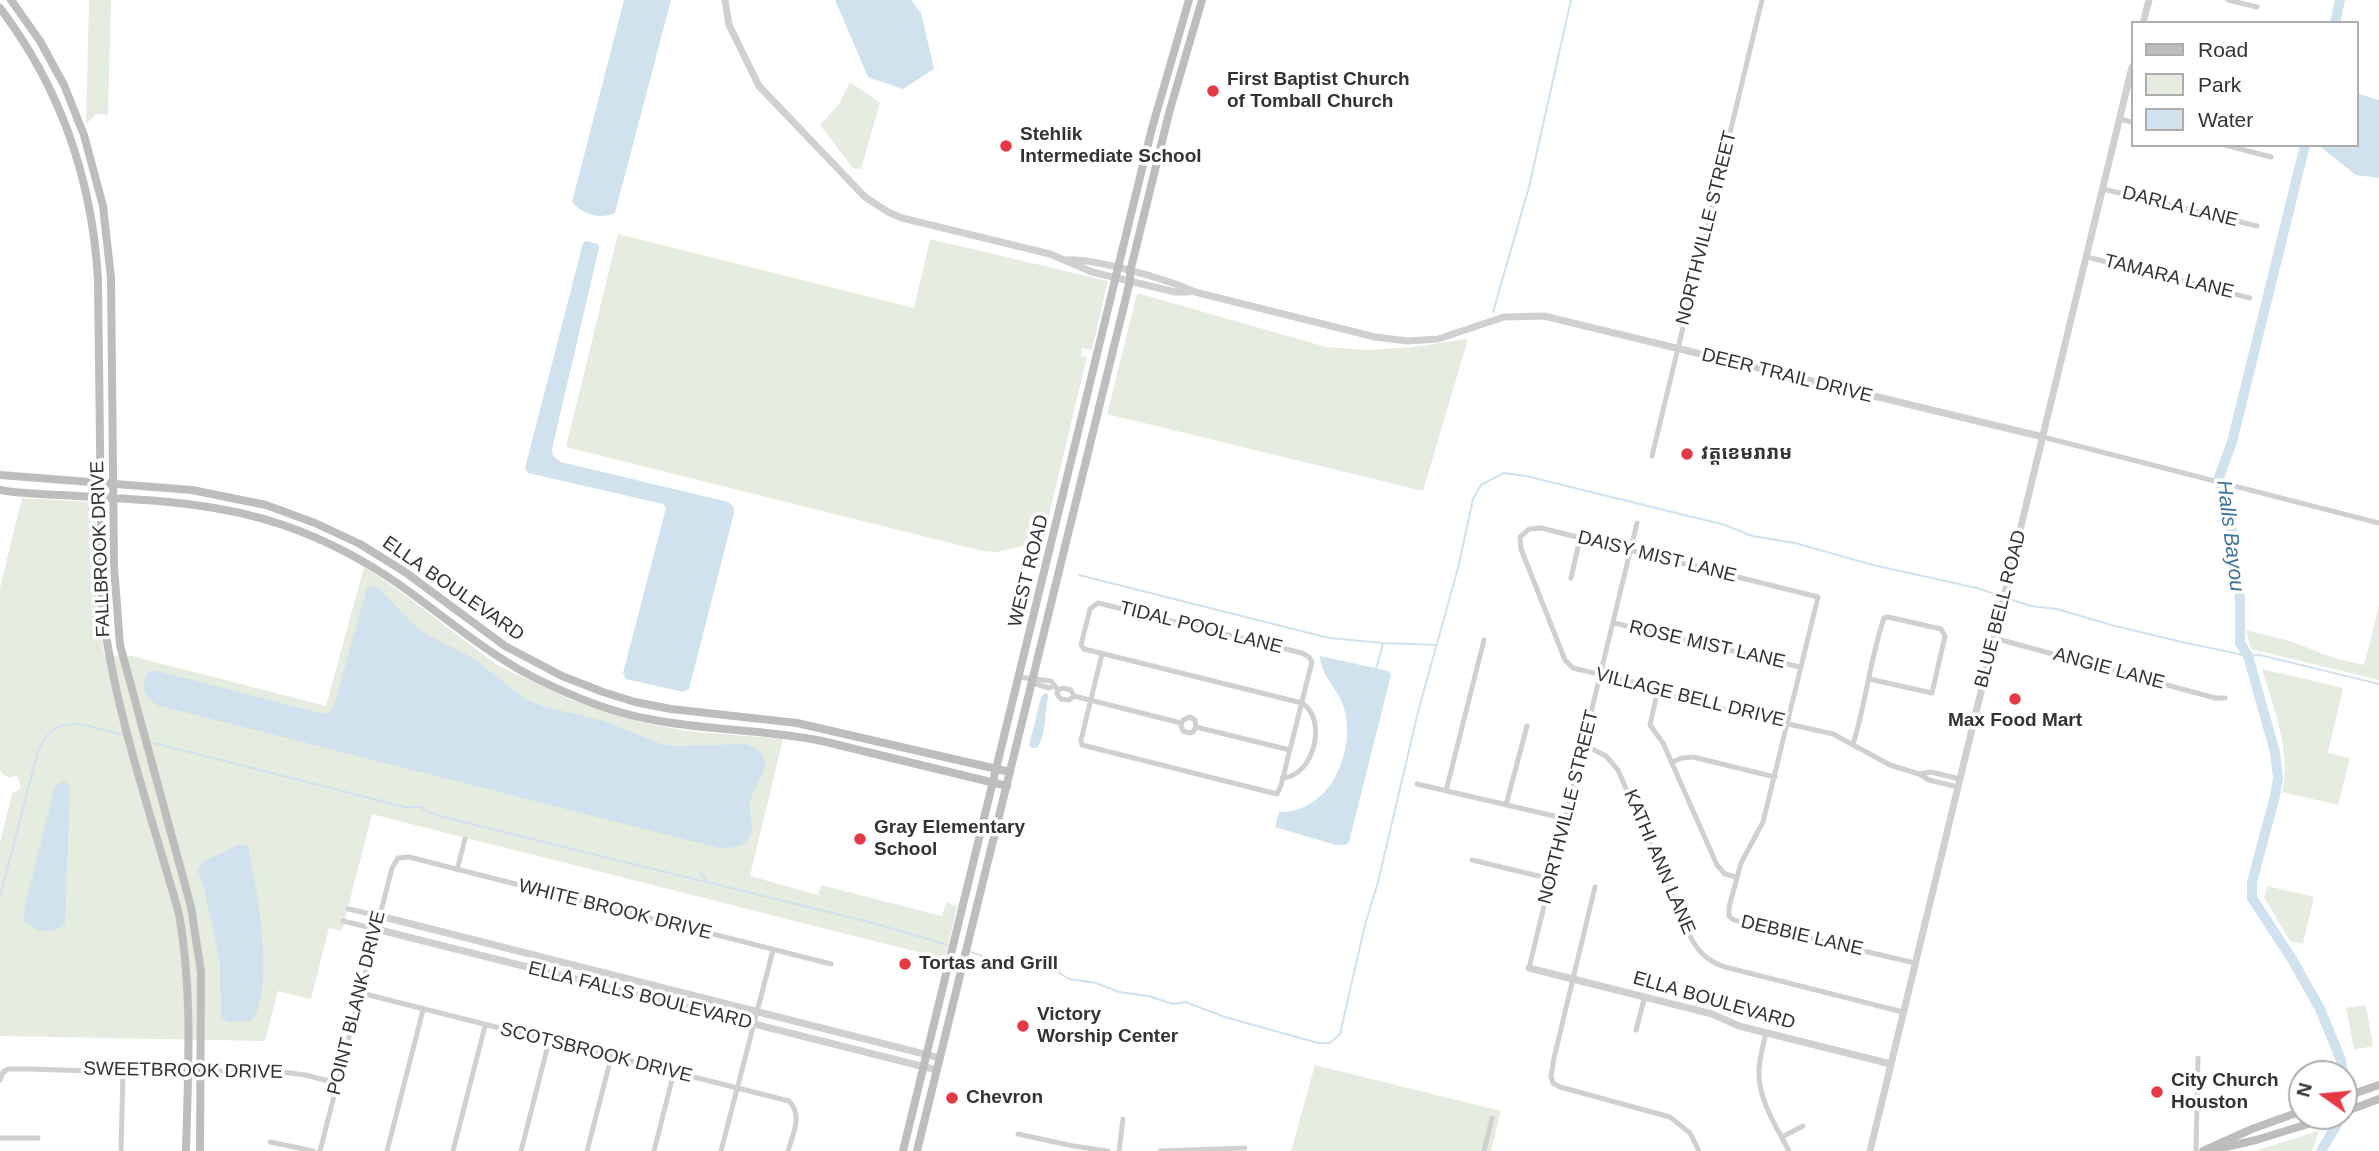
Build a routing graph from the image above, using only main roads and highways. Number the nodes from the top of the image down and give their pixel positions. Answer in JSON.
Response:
{"nodes":[{"id":1,"x":11,"y":0,"type":"edge"},
{"id":2,"x":1189,"y":0,"type":"edge"},
{"id":3,"x":1202,"y":0,"type":"edge"},
{"id":4,"x":0,"y":8,"type":"edge"},
{"id":5,"x":54,"y":67,"type":"junction"},
{"id":6,"x":43,"y":74,"type":"junction"},
{"id":7,"x":1166,"y":85,"type":"junction"},
{"id":8,"x":1176,"y":89,"type":"junction"},
{"id":9,"x":1142,"y":177,"type":"junction"},
{"id":10,"x":1152,"y":179,"type":"junction"},
{"id":11,"x":1098,"y":357,"type":"junction"},
{"id":12,"x":1111,"y":359,"type":"junction"},
{"id":13,"x":0,"y":475,"type":"edge"},
{"id":14,"x":100,"y":484,"type":"junction"},
{"id":15,"x":113,"y":484,"type":"junction"},
{"id":16,"x":0,"y":489,"type":"edge"},
{"id":17,"x":100,"y":497,"type":"junction"},
{"id":18,"x":113,"y":498,"type":"junction"},
{"id":19,"x":276,"y":509,"type":"junction"},
{"id":20,"x":1059,"y":518,"type":"junction"},
{"id":21,"x":1071,"y":521,"type":"junction"},
{"id":22,"x":272,"y":522,"type":"junction"},
{"id":23,"x":382,"y":557,"type":"junction"},
{"id":24,"x":375,"y":569,"type":"junction"},
{"id":25,"x":1040,"y":594,"type":"junction"},
{"id":26,"x":1052,"y":596,"type":"junction"},
{"id":27,"x":118,"y":630,"type":"junction"},
{"id":28,"x":105,"y":632,"type":"junction"},
{"id":29,"x":585,"y":685,"type":"junction"},
{"id":30,"x":580,"y":698,"type":"junction"},
{"id":31,"x":140,"y":723,"type":"junction"},
{"id":32,"x":794,"y":723,"type":"junction"},
{"id":33,"x":127,"y":730,"type":"junction"},
{"id":34,"x":793,"y":735,"type":"junction"},
{"id":35,"x":887,"y":743,"type":"junction"},
{"id":36,"x":884,"y":755,"type":"junction"},
{"id":37,"x":997,"y":769,"type":"junction"},
{"id":38,"x":1010,"y":772,"type":"junction"},
{"id":39,"x":993,"y":783,"type":"junction"},
{"id":40,"x":1007,"y":786,"type":"junction"},
{"id":41,"x":197,"y":942,"type":"junction"},
{"id":42,"x":185,"y":945,"type":"junction"},
{"id":43,"x":2379,"y":1085,"type":"edge"},
{"id":44,"x":2358,"y":1093,"type":"edge"},
{"id":45,"x":2379,"y":1099,"type":"edge"},
{"id":46,"x":2358,"y":1107,"type":"edge"},
{"id":47,"x":2288,"y":1116,"type":"edge"},
{"id":48,"x":2290,"y":1130,"type":"edge"},
{"id":49,"x":186,"y":1151,"type":"edge"},
{"id":50,"x":200,"y":1151,"type":"edge"},
{"id":51,"x":903,"y":1151,"type":"edge"},
{"id":52,"x":917,"y":1151,"type":"edge"},
{"id":53,"x":2203,"y":1151,"type":"edge"},
{"id":54,"x":2209,"y":1151,"type":"edge"}],
"edges":[{"from":1,"to":5,"type":"main road","name":"FALLBROOK DRIVE"},
{"from":2,"to":7,"type":"main road","name":"WEST ROAD"},
{"from":3,"to":8,"type":"main road","name":"WEST ROAD"},
{"from":4,"to":6,"type":"main road","name":"FALLBROOK DRIVE"},
{"from":5,"to":6,"type":"main road"},
{"from":5,"to":15,"type":"main road","name":"FALLBROOK DRIVE"},
{"from":6,"to":14,"type":"main road","name":"FALLBROOK DRIVE"},
{"from":7,"to":8,"type":"main road"},
{"from":7,"to":9,"type":"main road","name":"WEST ROAD"},
{"from":8,"to":10,"type":"main road","name":"WEST ROAD"},
{"from":9,"to":10,"type":"main road"},
{"from":9,"to":11,"type":"main road","name":"WEST ROAD"},
{"from":10,"to":12,"type":"main road","name":"WEST ROAD"},
{"from":11,"to":12,"type":"main road"},
{"from":11,"to":20,"type":"main road","name":"WEST ROAD"},
{"from":12,"to":21,"type":"main road","name":"WEST ROAD"},
{"from":13,"to":14,"type":"main road","name":"ELLA BOULEVARD"},
{"from":14,"to":15,"type":"main road","name":"ELLA BOULEVARD"},
{"from":14,"to":17,"type":"main road","name":"FALLBROOK DRIVE"},
{"from":15,"to":18,"type":"main road","name":"FALLBROOK DRIVE"},
{"from":15,"to":19,"type":"main road","name":"ELLA BOULEVARD"},
{"from":16,"to":17,"type":"main road","name":"ELLA BOULEVARD"},
{"from":17,"to":18,"type":"main road","name":"ELLA BOULEVARD"},
{"from":17,"to":28,"type":"main road","name":"FALLBROOK DRIVE"},
{"from":18,"to":22,"type":"main road","name":"ELLA BOULEVARD"},
{"from":18,"to":27,"type":"main road","name":"FALLBROOK DRIVE"},
{"from":19,"to":22,"type":"main road"},
{"from":19,"to":23,"type":"main road","name":"ELLA BOULEVARD"},
{"from":20,"to":21,"type":"main road"},
{"from":20,"to":25,"type":"main road","name":"WEST ROAD"},
{"from":21,"to":26,"type":"main road","name":"WEST ROAD"},
{"from":22,"to":24,"type":"main road","name":"ELLA BOULEVARD"},
{"from":23,"to":24,"type":"main road"},
{"from":23,"to":29,"type":"main road","name":"ELLA BOULEVARD"},
{"from":24,"to":30,"type":"main road","name":"ELLA BOULEVARD"},
{"from":25,"to":26,"type":"main road"},
{"from":25,"to":37,"type":"main road","name":"WEST ROAD"},
{"from":26,"to":38,"type":"main road","name":"WEST ROAD"},
{"from":27,"to":28,"type":"main road"},
{"from":27,"to":31,"type":"main road","name":"FALLBROOK DRIVE"},
{"from":28,"to":33,"type":"main road","name":"FALLBROOK DRIVE"},
{"from":29,"to":30,"type":"main road"},
{"from":29,"to":32,"type":"main road","name":"ELLA BOULEVARD"},
{"from":30,"to":34,"type":"main road","name":"ELLA BOULEVARD"},
{"from":31,"to":33,"type":"main road"},
{"from":31,"to":41,"type":"main road","name":"FALLBROOK DRIVE"},
{"from":32,"to":34,"type":"main road"},
{"from":32,"to":35,"type":"main road","name":"ELLA BOULEVARD"},
{"from":33,"to":42,"type":"main road","name":"FALLBROOK DRIVE"},
{"from":34,"to":36,"type":"main road","name":"ELLA BOULEVARD"},
{"from":35,"to":36,"type":"main road"},
{"from":35,"to":37,"type":"main road","name":"ELLA BOULEVARD"},
{"from":36,"to":39,"type":"main road","name":"ELLA BOULEVARD"},
{"from":37,"to":38,"type":"main road","name":"ELLA BOULEVARD"},
{"from":37,"to":39,"type":"main road","name":"WEST ROAD"},
{"from":38,"to":40,"type":"main road","name":"WEST ROAD"},
{"from":39,"to":40,"type":"main road","name":"ELLA BOULEVARD"},
{"from":39,"to":51,"type":"main road","name":"WEST ROAD"},
{"from":40,"to":52,"type":"main road","name":"WEST ROAD"},
{"from":41,"to":42,"type":"main road"},
{"from":41,"to":50,"type":"main road","name":"FALLBROOK DRIVE"},
{"from":42,"to":49,"type":"main road","name":"FALLBROOK DRIVE"},
{"from":43,"to":44,"type":"main road"},
{"from":45,"to":46,"type":"main road"},
{"from":47,"to":53,"type":"main road"},
{"from":48,"to":54,"type":"main road"}]}
